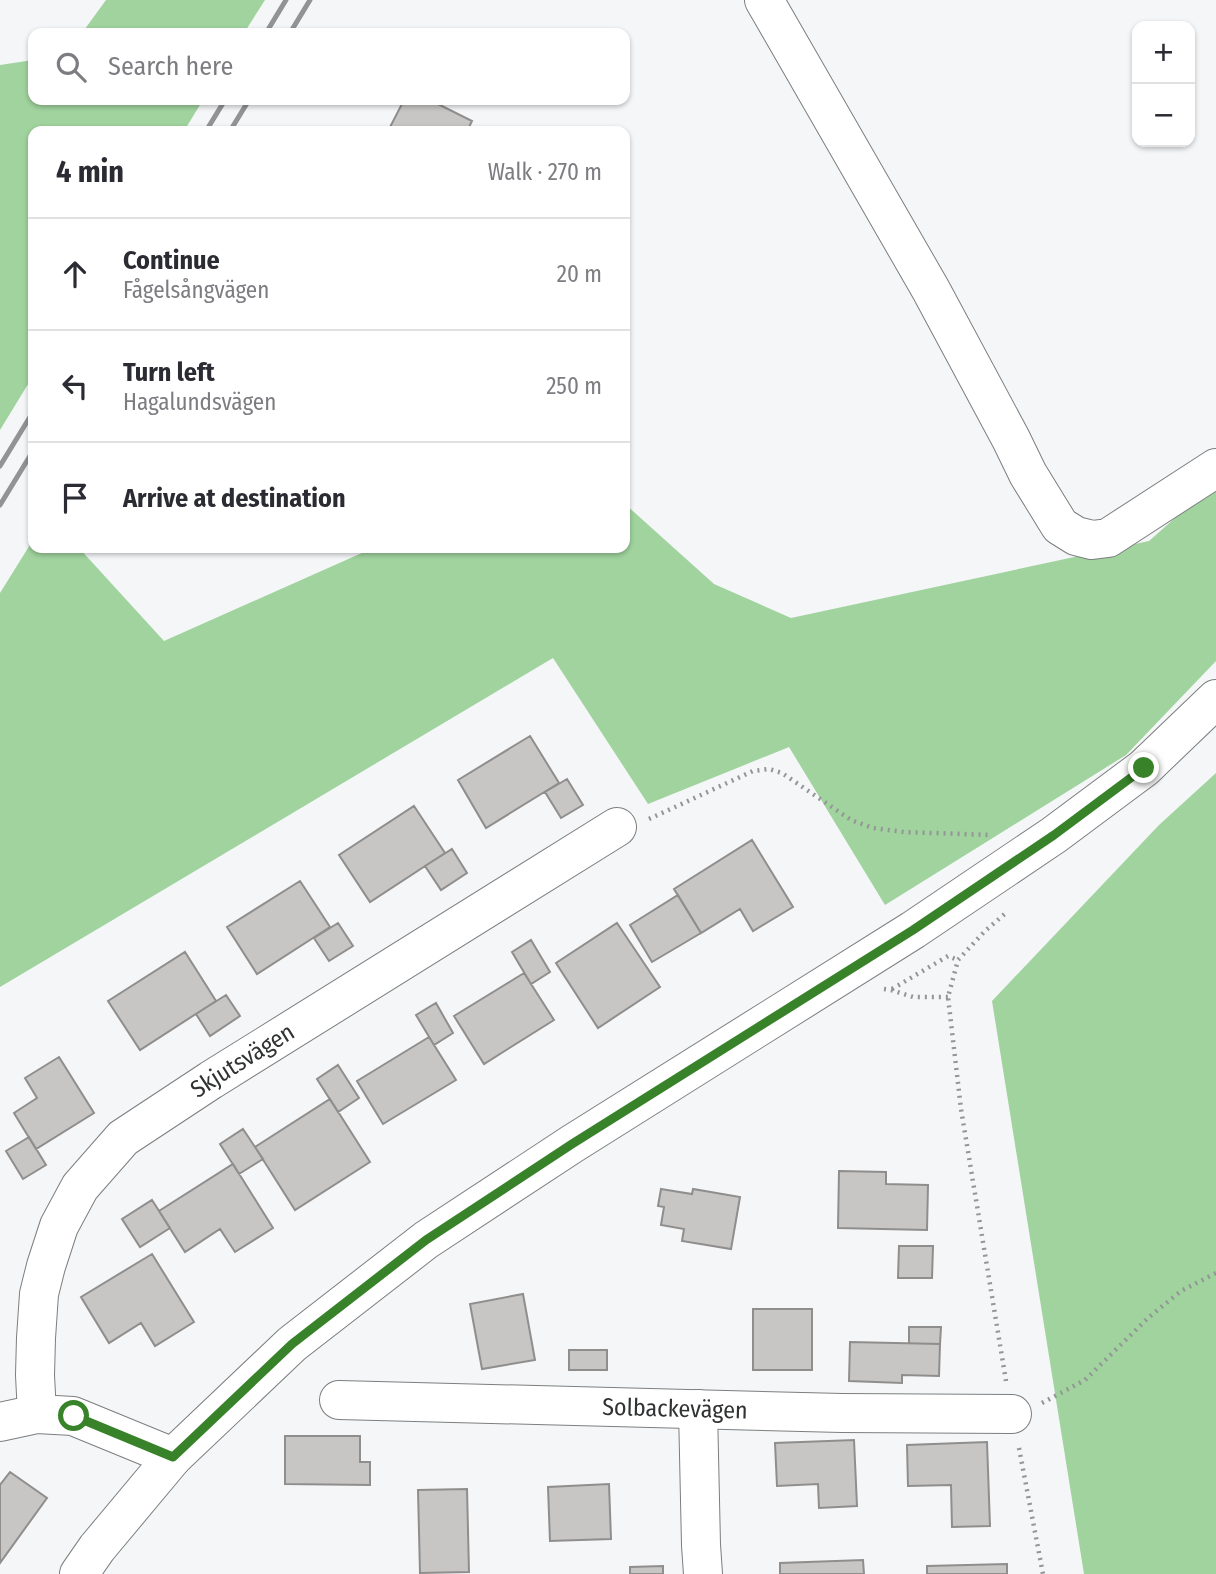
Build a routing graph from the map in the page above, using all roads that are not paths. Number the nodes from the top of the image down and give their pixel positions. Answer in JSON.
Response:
{"nodes":[{"id":1,"x":764,"y":0,"type":"edge"},
{"id":2,"x":1216,"y":468,"type":"edge"},
{"id":3,"x":1216,"y":699,"type":"edge"},
{"id":4,"x":617,"y":827,"type":"road end"},
{"id":5,"x":339,"y":1400,"type":"dead end"},
{"id":6,"x":698,"y":1409,"type":"junction"},
{"id":7,"x":37,"y":1414,"type":"junction"},
{"id":8,"x":1012,"y":1414,"type":"road end"},
{"id":9,"x":0,"y":1422,"type":"edge"},
{"id":10,"x":173,"y":1457,"type":"junction"},
{"id":11,"x":79,"y":1574,"type":"edge"},
{"id":12,"x":703,"y":1574,"type":"edge"}],
"edges":[{"from":1,"to":2,"type":"street"},
{"from":3,"to":10,"type":"street"},
{"from":4,"to":7,"type":"street","name":"Skjutsvägen"},
{"from":5,"to":6,"type":"street","name":"Solbackevägen"},
{"from":6,"to":8,"type":"street","name":"Solbackevägen"},
{"from":6,"to":12,"type":"street"},
{"from":7,"to":9,"type":"street"},
{"from":7,"to":10,"type":"street"},
{"from":10,"to":11,"type":"street"}]}
